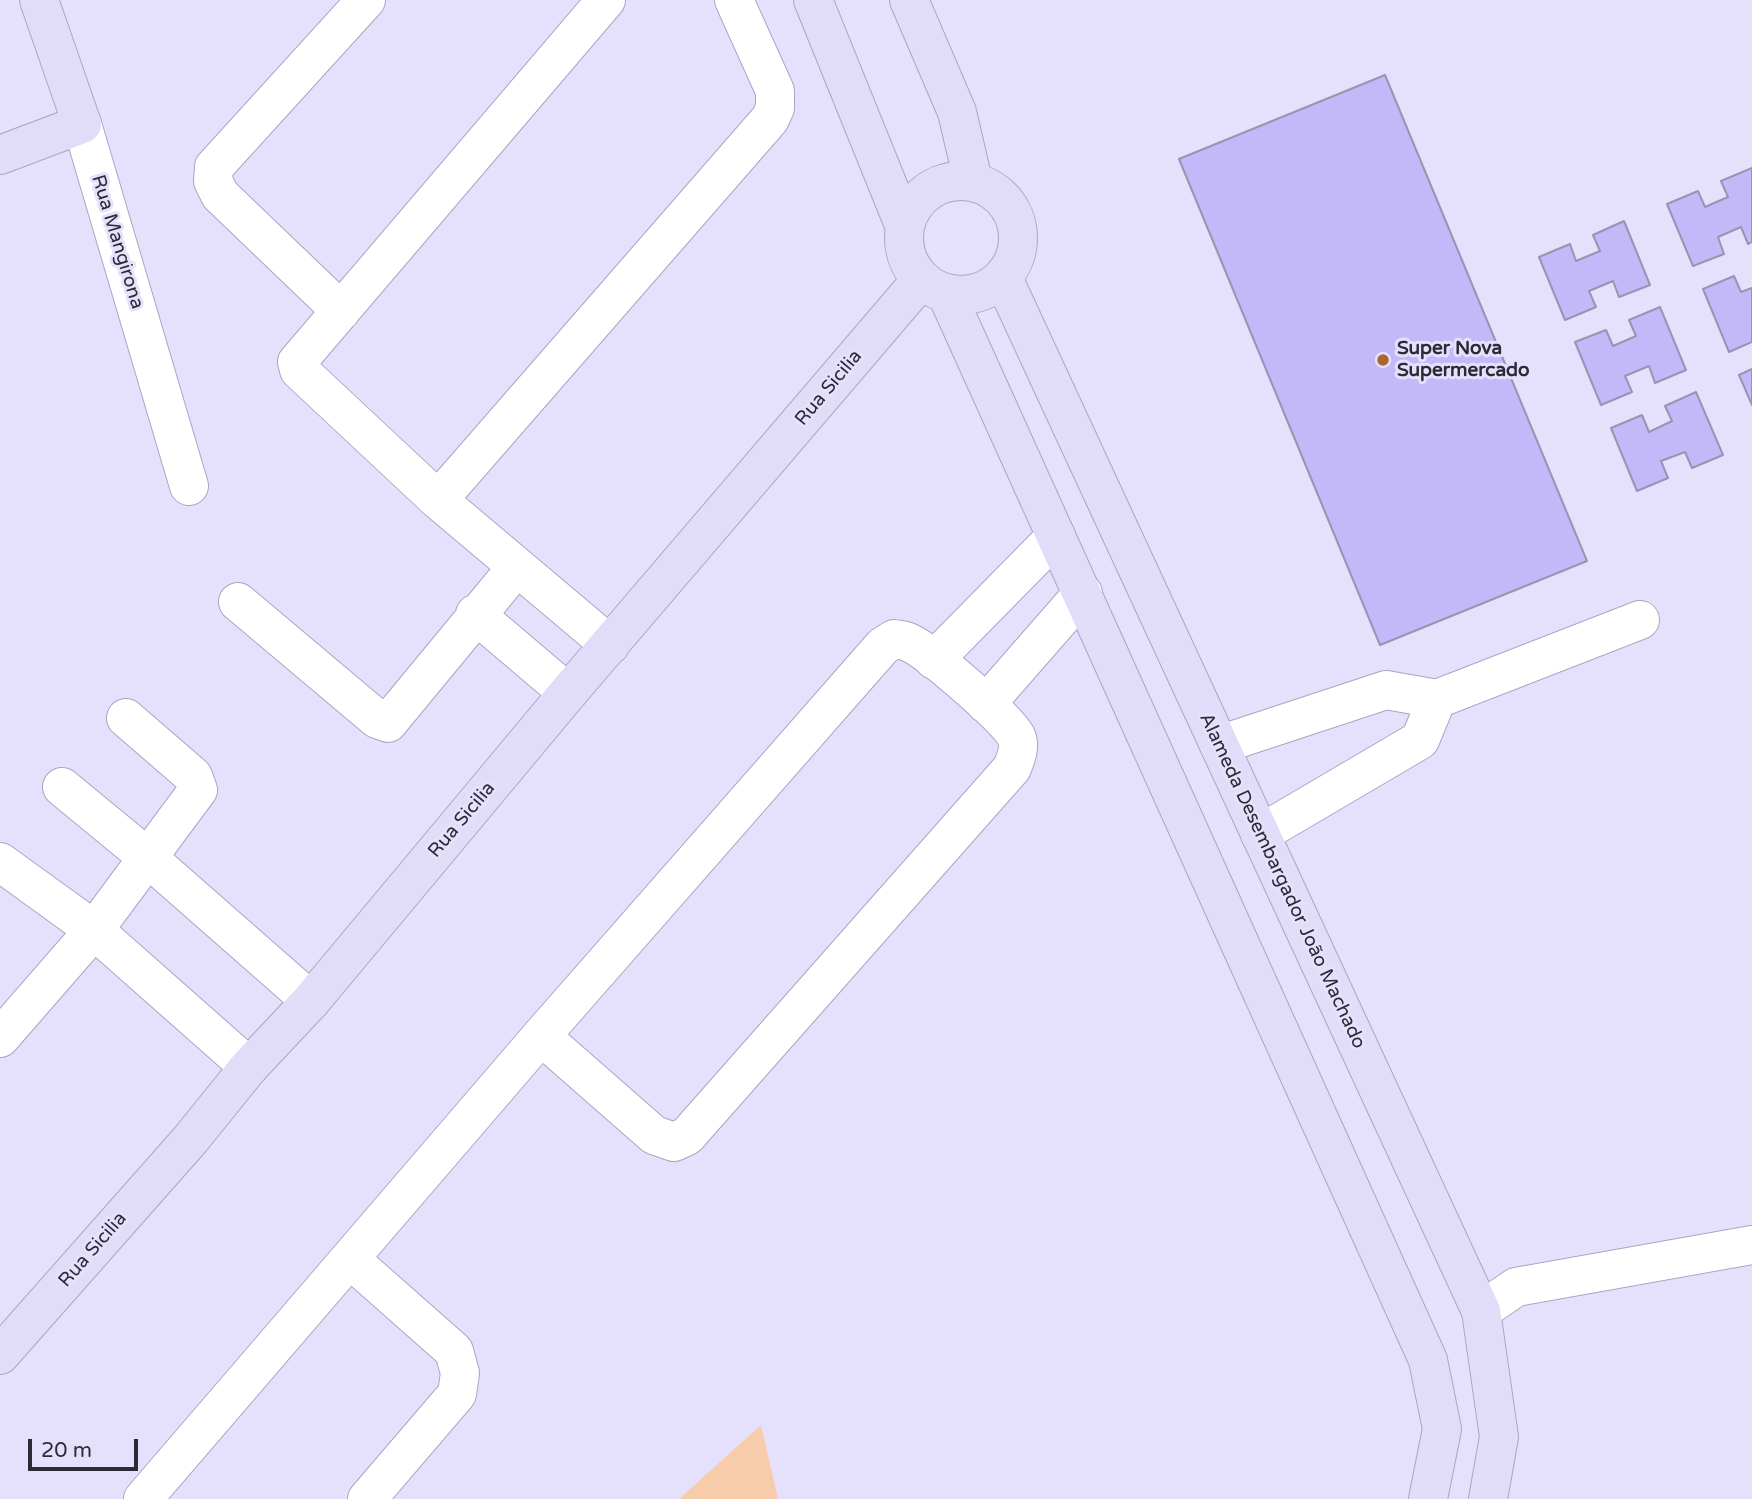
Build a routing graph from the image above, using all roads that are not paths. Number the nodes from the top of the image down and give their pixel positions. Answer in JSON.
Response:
{"nodes":[{"id":1,"x":39,"y":0,"type":"edge"},
{"id":2,"x":366,"y":0,"type":"edge"},
{"id":3,"x":606,"y":0,"type":"edge"},
{"id":4,"x":734,"y":0,"type":"edge"},
{"id":5,"x":813,"y":0,"type":"edge"},
{"id":6,"x":909,"y":0,"type":"edge"},
{"id":7,"x":82,"y":124,"type":"junction"},
{"id":8,"x":0,"y":155,"type":"edge"},
{"id":9,"x":973,"y":181,"type":"junction"},
{"id":10,"x":904,"y":225,"type":"junction"},
{"id":11,"x":1003,"y":278,"type":"junction"},
{"id":12,"x":934,"y":288,"type":"junction"},
{"id":13,"x":341,"y":311,"type":"junction"},
{"id":14,"x":189,"y":486,"type":"dead end"},
{"id":15,"x":438,"y":500,"type":"junction"},
{"id":16,"x":1056,"y":536,"type":"junction"},
{"id":17,"x":516,"y":568,"type":"junction"},
{"id":18,"x":1083,"y":593,"type":"junction"},
{"id":19,"x":238,"y":602,"type":"dead end"},
{"id":20,"x":475,"y":614,"type":"junction"},
{"id":21,"x":1640,"y":620,"type":"dead end"},
{"id":22,"x":610,"y":645,"type":"junction"},
{"id":23,"x":934,"y":660,"type":"junction"},
{"id":24,"x":568,"y":693,"type":"junction"},
{"id":25,"x":1437,"y":699,"type":"junction"},
{"id":26,"x":986,"y":704,"type":"junction"},
{"id":27,"x":126,"y":718,"type":"dead end"},
{"id":28,"x":1219,"y":745,"type":"junction"},
{"id":29,"x":62,"y":787,"type":"dead end"},
{"id":30,"x":1260,"y":834,"type":"junction"},
{"id":31,"x":147,"y":856,"type":"junction"},
{"id":32,"x":0,"y":862,"type":"edge"},
{"id":33,"x":94,"y":930,"type":"junction"},
{"id":34,"x":311,"y":1001,"type":"junction"},
{"id":35,"x":541,"y":1036,"type":"junction"},
{"id":36,"x":0,"y":1038,"type":"edge"},
{"id":37,"x":249,"y":1067,"type":"junction"},
{"id":38,"x":1752,"y":1245,"type":"edge"},
{"id":39,"x":351,"y":1260,"type":"junction"},
{"id":40,"x":1481,"y":1311,"type":"junction"},
{"id":41,"x":0,"y":1355,"type":"edge"},
{"id":42,"x":143,"y":1499,"type":"edge"},
{"id":43,"x":367,"y":1499,"type":"edge"},
{"id":44,"x":1428,"y":1499,"type":"edge"},
{"id":45,"x":1488,"y":1499,"type":"edge"}],
"edges":[{"from":1,"to":7,"type":"street","name":"Rua Mangirona"},
{"from":2,"to":13,"type":"street"},
{"from":3,"to":13,"type":"street"},
{"from":4,"to":15,"type":"street"},
{"from":5,"to":10,"type":"street"},
{"from":6,"to":9,"type":"street"},
{"from":7,"to":8,"type":"street"},
{"from":7,"to":14,"type":"street","name":"Rua Mangirona"},
{"from":9,"to":10,"type":"street"},
{"from":9,"to":11,"type":"street"},
{"from":10,"to":12,"type":"street"},
{"from":11,"to":12,"type":"street"},
{"from":11,"to":28,"type":"street","name":"Alameda Desembargador João Machado"},
{"from":12,"to":16,"type":"street"},
{"from":12,"to":22,"type":"street","name":"Rua Sicilia"},
{"from":13,"to":15,"type":"street"},
{"from":15,"to":17,"type":"street"},
{"from":16,"to":18,"type":"street"},
{"from":16,"to":23,"type":"street"},
{"from":17,"to":20,"type":"street"},
{"from":17,"to":22,"type":"street"},
{"from":18,"to":26,"type":"street"},
{"from":18,"to":44,"type":"street"},
{"from":19,"to":20,"type":"street"},
{"from":20,"to":24,"type":"street"},
{"from":21,"to":25,"type":"street"},
{"from":22,"to":24,"type":"street","name":"Rua Sicilia"},
{"from":23,"to":26,"type":"street"},
{"from":23,"to":35,"type":"street"},
{"from":24,"to":34,"type":"street","name":"Rua Sicilia"},
{"from":25,"to":28,"type":"street"},
{"from":25,"to":30,"type":"street"},
{"from":26,"to":35,"type":"street"},
{"from":27,"to":31,"type":"street"},
{"from":28,"to":30,"type":"street","name":"Alameda Desembargador João Machado"},
{"from":29,"to":31,"type":"street"},
{"from":30,"to":40,"type":"street","name":"Alameda Desembargador João Machado"},
{"from":31,"to":33,"type":"street"},
{"from":31,"to":34,"type":"street"},
{"from":32,"to":33,"type":"street"},
{"from":33,"to":36,"type":"street"},
{"from":33,"to":37,"type":"street"},
{"from":34,"to":37,"type":"street","name":"Rua Sicilia"},
{"from":35,"to":39,"type":"street"},
{"from":37,"to":41,"type":"street","name":"Rua Sicilia"},
{"from":38,"to":40,"type":"street"},
{"from":39,"to":42,"type":"street"},
{"from":39,"to":43,"type":"street"},
{"from":40,"to":45,"type":"street","name":"Alameda Desembargador João Machado"}]}
